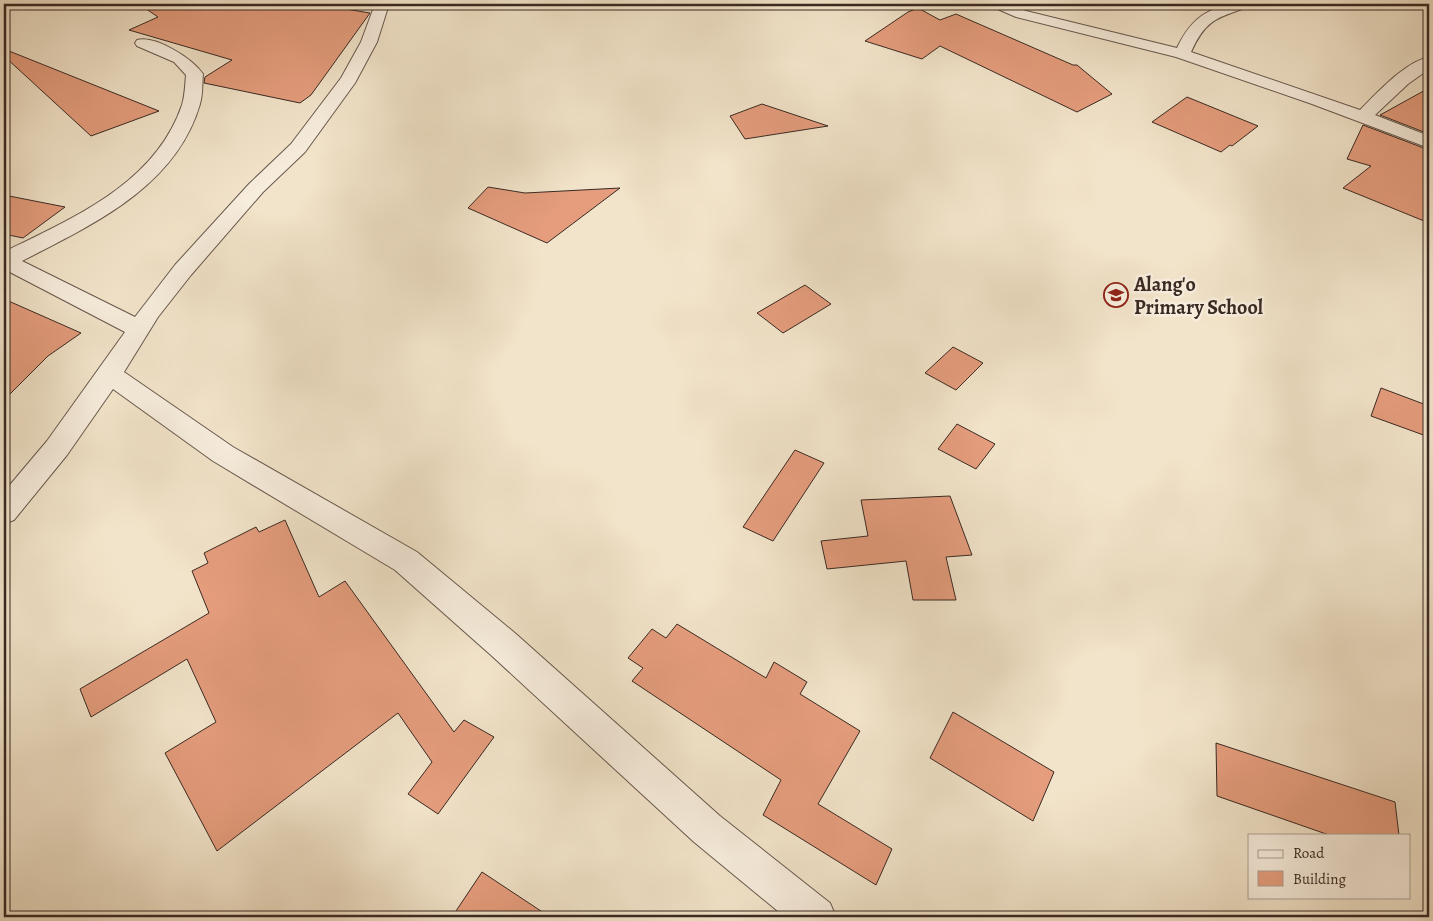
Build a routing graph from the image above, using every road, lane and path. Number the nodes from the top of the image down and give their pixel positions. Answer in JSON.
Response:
{"nodes":[{"id":1,"x":382,"y":4,"type":"edge"},
{"id":2,"x":998,"y":4,"type":"edge"},
{"id":3,"x":1243,"y":4,"type":"edge"},
{"id":4,"x":143,"y":43,"type":"dead end"},
{"id":5,"x":1182,"y":54,"type":"junction"},
{"id":6,"x":1429,"y":62,"type":"edge"},
{"id":7,"x":1363,"y":117,"type":"junction"},
{"id":8,"x":1429,"y":142,"type":"edge"},
{"id":9,"x":4,"y":261,"type":"edge"},
{"id":10,"x":139,"y":329,"type":"junction"},
{"id":11,"x":110,"y":374,"type":"junction"},
{"id":12,"x":4,"y":512,"type":"edge"},
{"id":13,"x":816,"y":917,"type":"edge"}],
"edges":[{"from":1,"to":10,"type":"street"},
{"from":2,"to":5,"type":"street"},
{"from":3,"to":5,"type":"street"},
{"from":4,"to":9,"type":"street"},
{"from":5,"to":7,"type":"street"},
{"from":6,"to":7,"type":"street"},
{"from":7,"to":8,"type":"street"},
{"from":9,"to":10,"type":"street"},
{"from":10,"to":11,"type":"street"},
{"from":11,"to":12,"type":"street"},
{"from":11,"to":13,"type":"street"}]}
